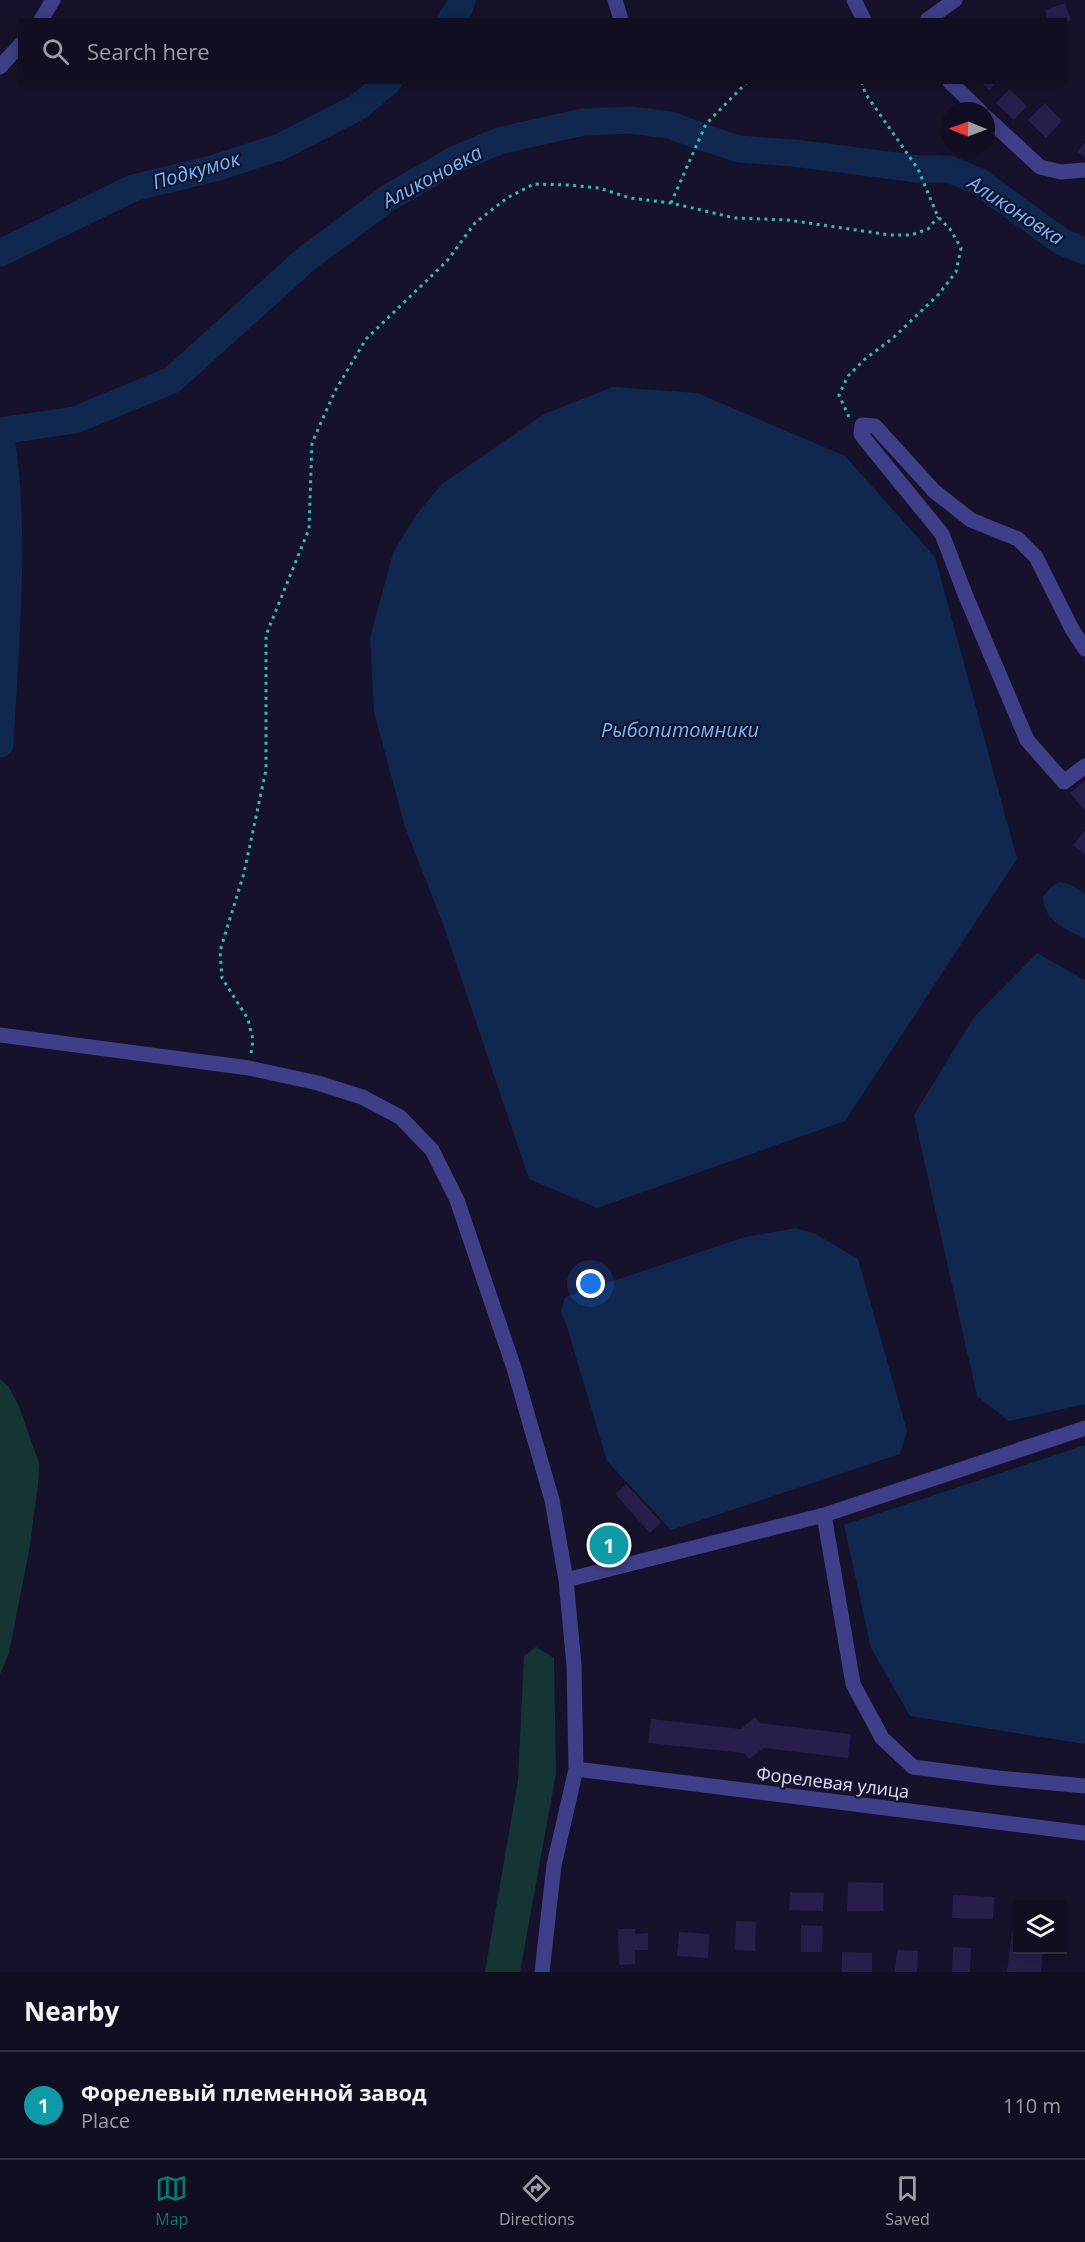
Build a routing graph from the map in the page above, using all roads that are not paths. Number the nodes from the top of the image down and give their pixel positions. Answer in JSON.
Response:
{"nodes":[{"id":1,"x":52,"y":0,"type":"edge"},
{"id":2,"x":615,"y":0,"type":"edge"},
{"id":3,"x":854,"y":0,"type":"edge"},
{"id":4,"x":955,"y":0,"type":"edge"},
{"id":5,"x":42,"y":18,"type":"edge"},
{"id":6,"x":620,"y":18,"type":"edge"},
{"id":7,"x":863,"y":18,"type":"edge"},
{"id":8,"x":930,"y":18,"type":"edge"},
{"id":9,"x":18,"y":47,"type":"edge"},
{"id":10,"x":0,"y":68,"type":"edge"},
{"id":11,"x":952,"y":84,"type":"edge"},
{"id":12,"x":971,"y":102,"type":"edge"},
{"id":13,"x":995,"y":125,"type":"edge"},
{"id":14,"x":1085,"y":170,"type":"edge"},
{"id":15,"x":1085,"y":649,"type":"edge"},
{"id":16,"x":1085,"y":766,"type":"edge"},
{"id":17,"x":0,"y":1035,"type":"edge"},
{"id":18,"x":1085,"y":1428,"type":"edge"},
{"id":19,"x":824,"y":1515,"type":"junction"},
{"id":20,"x":566,"y":1580,"type":"junction"},
{"id":21,"x":576,"y":1769,"type":"junction"},
{"id":22,"x":1085,"y":1786,"type":"edge"},
{"id":23,"x":1085,"y":1833,"type":"edge"},
{"id":24,"x":542,"y":1972,"type":"edge"}],
"edges":[{"from":1,"to":5,"type":"street"},
{"from":2,"to":6,"type":"street"},
{"from":3,"to":7,"type":"street"},
{"from":4,"to":8,"type":"street"},
{"from":9,"to":10,"type":"street"},
{"from":11,"to":12,"type":"street"},
{"from":13,"to":14,"type":"street"},
{"from":15,"to":16,"type":"street"},
{"from":17,"to":20,"type":"street"},
{"from":18,"to":19,"type":"street"},
{"from":19,"to":20,"type":"street"},
{"from":19,"to":22,"type":"street"},
{"from":20,"to":21,"type":"street"},
{"from":21,"to":23,"type":"street","name":"Форелевая улица"},
{"from":21,"to":24,"type":"street"}]}
